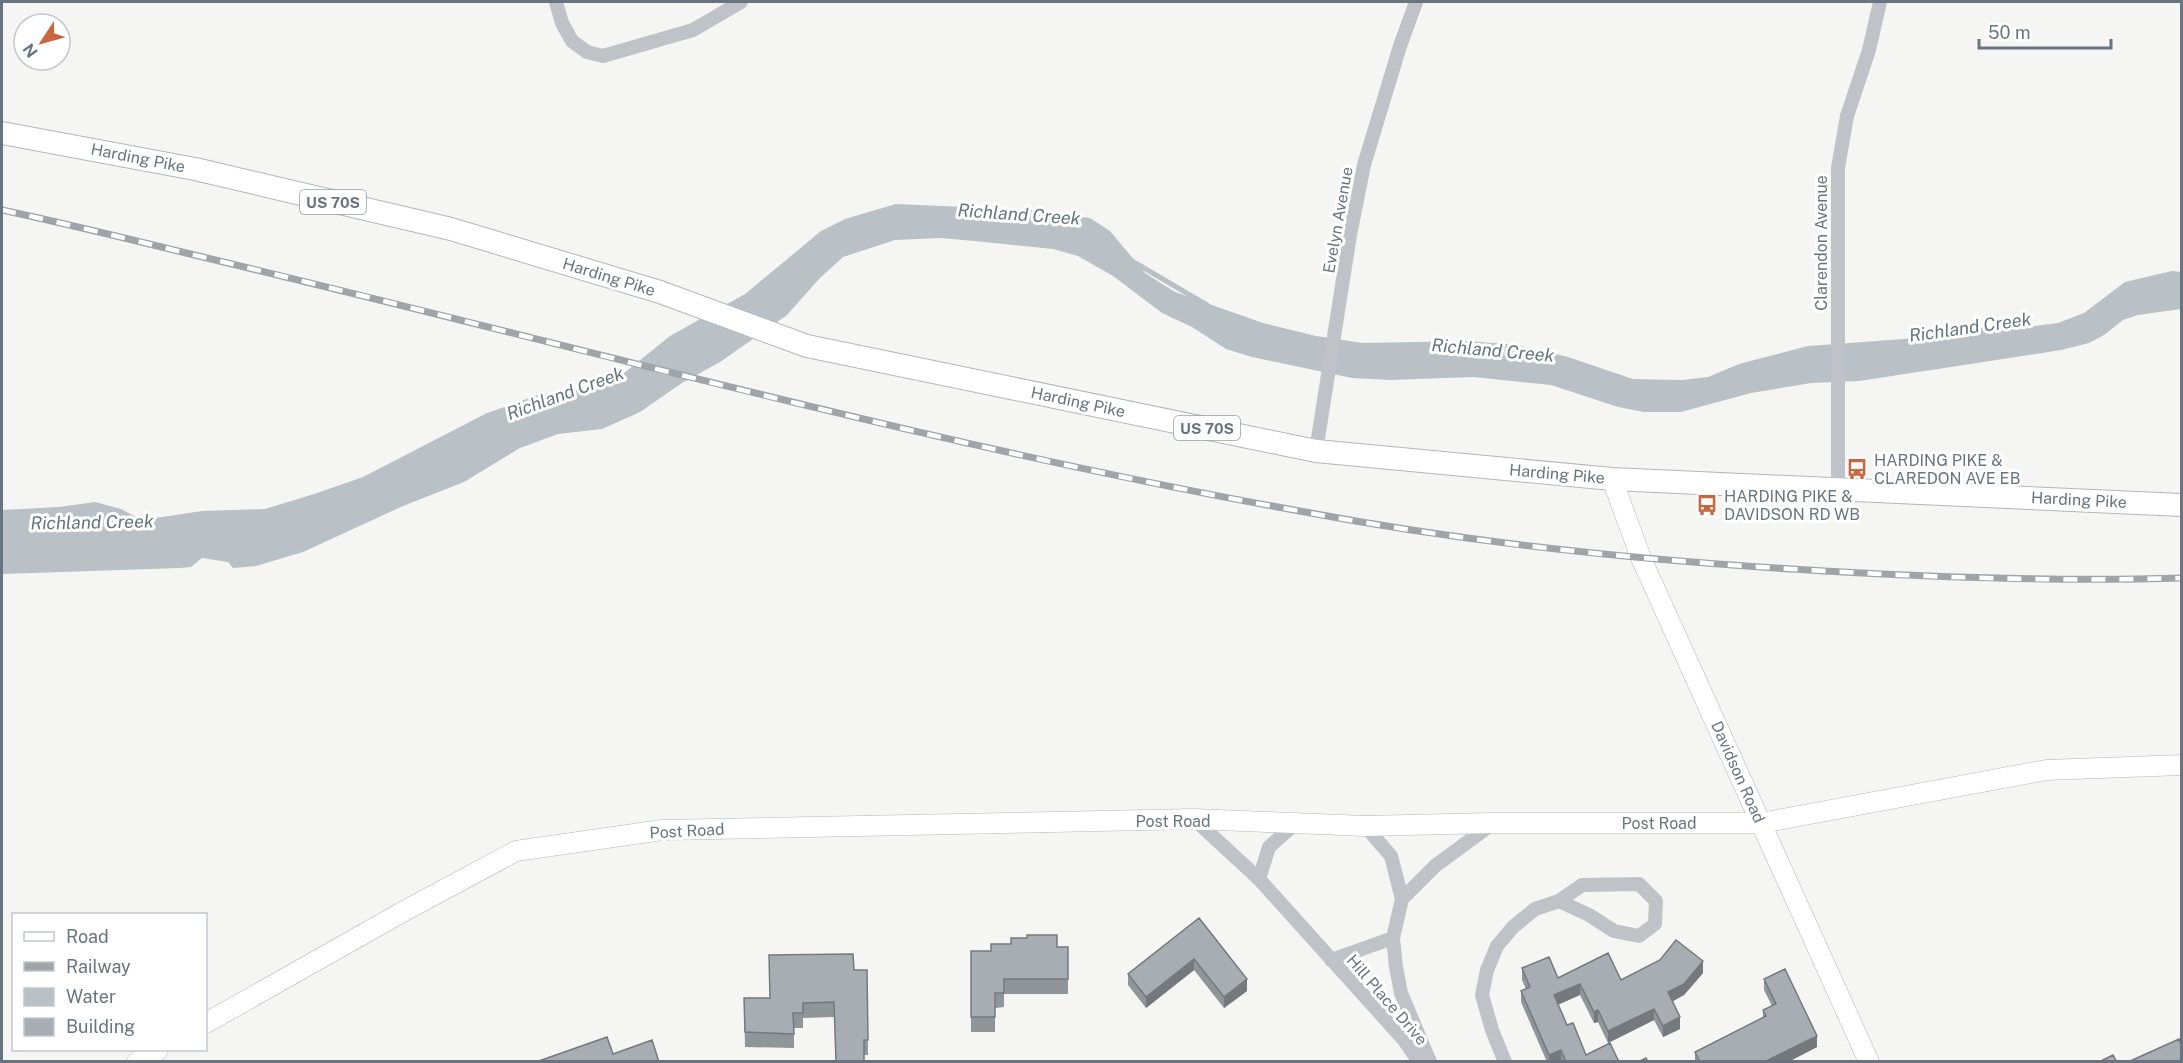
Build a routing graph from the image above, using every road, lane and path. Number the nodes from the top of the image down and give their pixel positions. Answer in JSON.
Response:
{"nodes":[{"id":1,"x":556,"y":2,"type":"edge"},
{"id":2,"x":741,"y":2,"type":"edge"},
{"id":3,"x":1416,"y":2,"type":"edge"},
{"id":4,"x":1880,"y":2,"type":"edge"},
{"id":5,"x":2,"y":133,"type":"edge"},
{"id":6,"x":1316,"y":451,"type":"junction"},
{"id":7,"x":1612,"y":479,"type":"junction"},
{"id":8,"x":1838,"y":490,"type":"junction"},
{"id":9,"x":2181,"y":505,"type":"edge"},
{"id":10,"x":2181,"y":765,"type":"edge"},
{"id":11,"x":1194,"y":819,"type":"junction"},
{"id":12,"x":1761,"y":823,"type":"junction"},
{"id":13,"x":1295,"y":824,"type":"junction"},
{"id":14,"x":1492,"y":824,"type":"junction"},
{"id":15,"x":1365,"y":826,"type":"junction"},
{"id":16,"x":1259,"y":879,"type":"junction"},
{"id":17,"x":1402,"y":899,"type":"junction"},
{"id":18,"x":1559,"y":901,"type":"junction"},
{"id":19,"x":1394,"y":938,"type":"junction"},
{"id":20,"x":1331,"y":960,"type":"junction"},
{"id":21,"x":207,"y":1022,"type":"edge"},
{"id":22,"x":1404,"y":1040,"type":"junction"},
{"id":23,"x":156,"y":1051,"type":"edge"},
{"id":24,"x":137,"y":1062,"type":"edge"},
{"id":25,"x":1409,"y":1062,"type":"edge"},
{"id":26,"x":1419,"y":1062,"type":"edge"},
{"id":27,"x":1430,"y":1062,"type":"edge"},
{"id":28,"x":1505,"y":1062,"type":"edge"},
{"id":29,"x":1869,"y":1062,"type":"edge"}],
"edges":[{"from":1,"to":2,"type":"street"},
{"from":3,"to":6,"type":"street","name":"Evelyn Avenue"},
{"from":4,"to":8,"type":"street","name":"Clarendon Avenue"},
{"from":5,"to":6,"type":"main road","name":"Harding Pike","number":"US 70S"},
{"from":6,"to":7,"type":"main road","name":"Harding Pike","number":"US 70S"},
{"from":7,"to":8,"type":"main road","name":"Harding Pike","number":"US 70S"},
{"from":7,"to":12,"type":"street","name":"Davidson Road"},
{"from":8,"to":9,"type":"main road","name":"Harding Pike","number":"US 70S"},
{"from":10,"to":12,"type":"street","name":"Post Road"},
{"from":11,"to":13,"type":"street","name":"Post Road"},
{"from":11,"to":16,"type":"street","name":"Hill Place Drive"},
{"from":11,"to":21,"type":"street","name":"Post Road"},
{"from":12,"to":14,"type":"street","name":"Post Road"},
{"from":12,"to":29,"type":"street","name":"Davidson Road"},
{"from":13,"to":15,"type":"street","name":"Post Road"},
{"from":13,"to":16,"type":"street"},
{"from":14,"to":15,"type":"street","name":"Post Road"},
{"from":14,"to":17,"type":"street"},
{"from":15,"to":17,"type":"street","name":"Hill Place Drive"},
{"from":16,"to":20,"type":"street","name":"Hill Place Drive"},
{"from":17,"to":19,"type":"street","name":"Hill Place Drive"},
{"from":18,"to":18,"type":"street"},
{"from":18,"to":28,"type":"street"},
{"from":19,"to":20,"type":"street","name":"Hill Place Drive"},
{"from":19,"to":27,"type":"street","name":"Hill Place Drive"},
{"from":20,"to":22,"type":"street","name":"Hill Place Drive"},
{"from":22,"to":25,"type":"street"},
{"from":22,"to":26,"type":"street","name":"Hill Place Drive"},
{"from":23,"to":24,"type":"street"}]}
